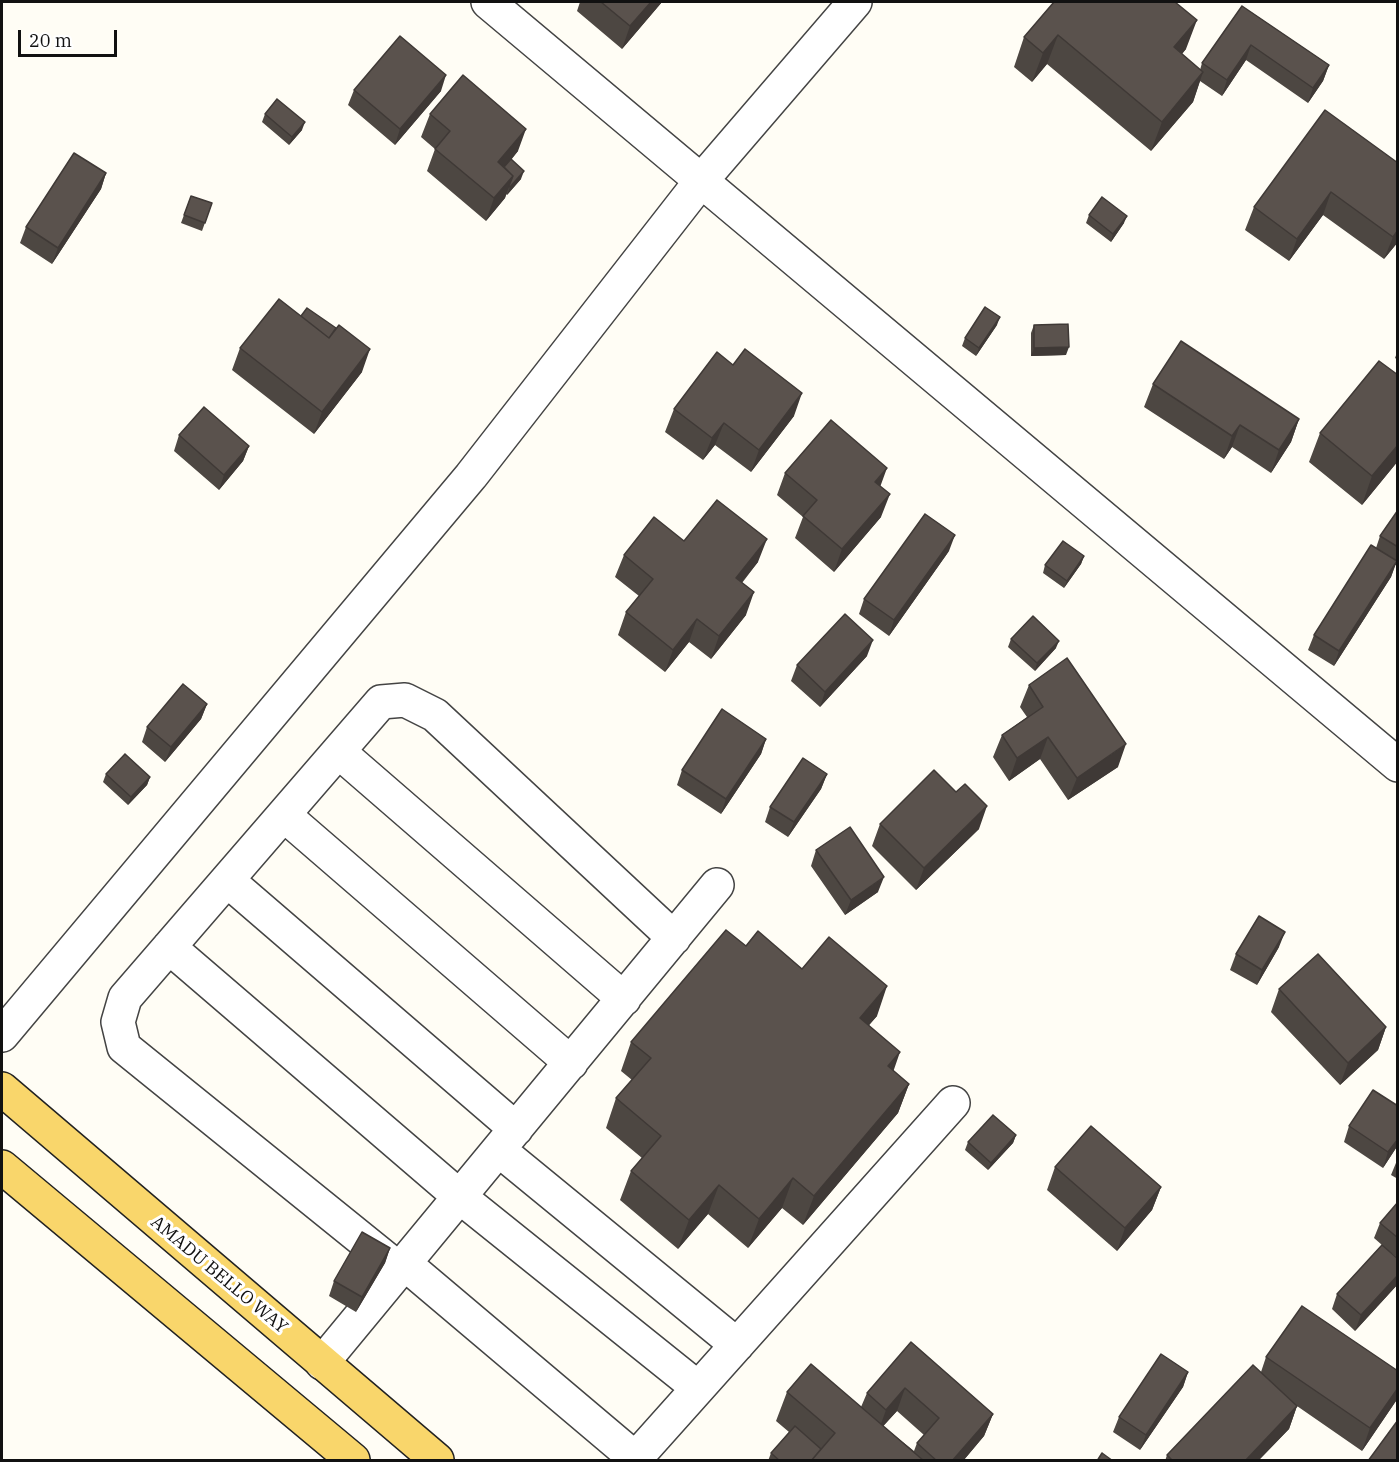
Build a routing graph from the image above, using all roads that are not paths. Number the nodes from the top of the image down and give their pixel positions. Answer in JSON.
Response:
{"nodes":[{"id":1,"x":488,"y":2,"type":"edge"},
{"id":2,"x":855,"y":2,"type":"edge"},
{"id":3,"x":702,"y":181,"type":"junction"},
{"id":4,"x":339,"y":752,"type":"junction"},
{"id":5,"x":1398,"y":765,"type":"edge"},
{"id":6,"x":284,"y":815,"type":"junction"},
{"id":7,"x":227,"y":880,"type":"junction"},
{"id":8,"x":717,"y":885,"type":"dead end"},
{"id":9,"x":674,"y":938,"type":"junction"},
{"id":10,"x":169,"y":947,"type":"junction"},
{"id":11,"x":624,"y":999,"type":"junction"},
{"id":12,"x":2,"y":1035,"type":"edge"},
{"id":13,"x":571,"y":1062,"type":"junction"},
{"id":14,"x":2,"y":1089,"type":"edge"},
{"id":15,"x":953,"y":1103,"type":"dead end"},
{"id":16,"x":507,"y":1140,"type":"junction"},
{"id":17,"x":2,"y":1167,"type":"edge"},
{"id":18,"x":460,"y":1197,"type":"junction"},
{"id":19,"x":402,"y":1267,"type":"junction"},
{"id":20,"x":737,"y":1345,"type":"junction"},
{"id":21,"x":322,"y":1363,"type":"junction"},
{"id":22,"x":698,"y":1388,"type":"junction"},
{"id":23,"x":635,"y":1460,"type":"edge"},
{"id":24,"x":353,"y":1461,"type":"edge"},
{"id":25,"x":437,"y":1461,"type":"edge"}],
"edges":[{"from":1,"to":3,"type":"street"},
{"from":2,"to":3,"type":"street"},
{"from":3,"to":5,"type":"street"},
{"from":3,"to":12,"type":"street"},
{"from":4,"to":6,"type":"street"},
{"from":4,"to":9,"type":"street"},
{"from":4,"to":11,"type":"street"},
{"from":6,"to":7,"type":"street"},
{"from":6,"to":13,"type":"street"},
{"from":7,"to":10,"type":"street"},
{"from":7,"to":16,"type":"street"},
{"from":8,"to":9,"type":"street"},
{"from":9,"to":11,"type":"street"},
{"from":10,"to":18,"type":"street"},
{"from":10,"to":19,"type":"street"},
{"from":11,"to":13,"type":"street"},
{"from":13,"to":16,"type":"street"},
{"from":14,"to":21,"type":"main road","name":"AMADU BELLO WAY"},
{"from":15,"to":20,"type":"street"},
{"from":16,"to":18,"type":"street"},
{"from":16,"to":20,"type":"street"},
{"from":17,"to":24,"type":"main road"},
{"from":18,"to":19,"type":"street"},
{"from":18,"to":22,"type":"street"},
{"from":19,"to":21,"type":"street"},
{"from":19,"to":23,"type":"street"},
{"from":20,"to":22,"type":"street"},
{"from":21,"to":25,"type":"main road","name":"AMADU BELLO WAY"},
{"from":22,"to":23,"type":"street"}]}
